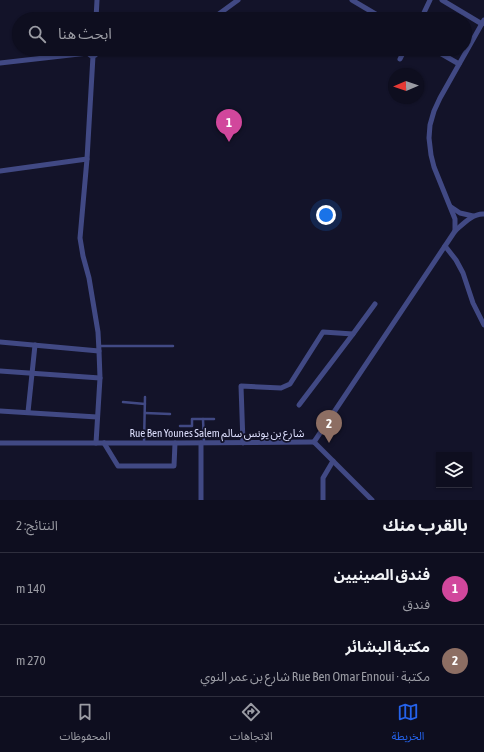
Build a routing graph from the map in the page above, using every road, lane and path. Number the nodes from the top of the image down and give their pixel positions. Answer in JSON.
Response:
{"nodes":[{"id":1,"x":97,"y":0,"type":"edge"},
{"id":2,"x":238,"y":0,"type":"edge"},
{"id":3,"x":352,"y":0,"type":"edge"},
{"id":4,"x":430,"y":0,"type":"edge"},
{"id":5,"x":442,"y":0,"type":"edge"},
{"id":6,"x":96,"y":12,"type":"edge"},
{"id":7,"x":222,"y":12,"type":"edge"},
{"id":8,"x":372,"y":12,"type":"edge"},
{"id":9,"x":424,"y":12,"type":"edge"},
{"id":10,"x":464,"y":12,"type":"edge"},
{"id":11,"x":472,"y":16,"type":"edge"},
{"id":12,"x":483,"y":22,"type":"edge"},
{"id":13,"x":472,"y":41,"type":"edge"},
{"id":14,"x":52,"y":56,"type":"edge"},
{"id":15,"x":93,"y":56,"type":"edge"},
{"id":16,"x":402,"y":56,"type":"edge"},
{"id":17,"x":445,"y":56,"type":"edge"},
{"id":18,"x":464,"y":56,"type":"edge"},
{"id":19,"x":400,"y":59,"type":"dead end"},
{"id":20,"x":0,"y":63,"type":"edge"},
{"id":21,"x":459,"y":64,"type":"junction"},
{"id":22,"x":88,"y":159,"type":"junction"},
{"id":23,"x":0,"y":171,"type":"edge"},
{"id":24,"x":451,"y":207,"type":"junction"},
{"id":25,"x":484,"y":214,"type":"edge"},
{"id":26,"x":473,"y":216,"type":"junction"},
{"id":27,"x":455,"y":231,"type":"junction"},
{"id":28,"x":445,"y":246,"type":"junction"},
{"id":29,"x":374,"y":304,"type":"dead end"},
{"id":30,"x":484,"y":325,"type":"edge"},
{"id":31,"x":353,"y":334,"type":"junction"},
{"id":32,"x":0,"y":342,"type":"edge"},
{"id":33,"x":35,"y":345,"type":"junction"},
{"id":34,"x":173,"y":346,"type":"dead end"},
{"id":35,"x":99,"y":348,"type":"junction"},
{"id":36,"x":0,"y":371,"type":"edge"},
{"id":37,"x":32,"y":373,"type":"junction"},
{"id":38,"x":100,"y":378,"type":"junction"},
{"id":39,"x":145,"y":397,"type":"dead end"},
{"id":40,"x":123,"y":402,"type":"dead end"},
{"id":41,"x":145,"y":404,"type":"junction"},
{"id":42,"x":299,"y":405,"type":"dead end"},
{"id":43,"x":0,"y":410,"type":"edge"},
{"id":44,"x":28,"y":412,"type":"junction"},
{"id":45,"x":145,"y":413,"type":"junction"},
{"id":46,"x":170,"y":414,"type":"dead end"},
{"id":47,"x":97,"y":418,"type":"junction"},
{"id":48,"x":203,"y":419,"type":"junction"},
{"id":49,"x":214,"y":419,"type":"dead end"},
{"id":50,"x":180,"y":426,"type":"dead end"},
{"id":51,"x":314,"y":442,"type":"junction"},
{"id":52,"x":0,"y":443,"type":"edge"},
{"id":53,"x":96,"y":443,"type":"junction"},
{"id":54,"x":104,"y":443,"type":"junction"},
{"id":55,"x":144,"y":443,"type":"junction"},
{"id":56,"x":175,"y":443,"type":"junction"},
{"id":57,"x":202,"y":443,"type":"junction"},
{"id":58,"x":243,"y":443,"type":"junction"},
{"id":59,"x":333,"y":461,"type":"junction"},
{"id":60,"x":201,"y":500,"type":"edge"},
{"id":61,"x":323,"y":500,"type":"edge"},
{"id":62,"x":372,"y":500,"type":"edge"}],
"edges":[{"from":1,"to":6,"type":"street"},
{"from":2,"to":7,"type":"street"},
{"from":3,"to":8,"type":"street"},
{"from":4,"to":9,"type":"street"},
{"from":5,"to":10,"type":"street"},
{"from":11,"to":12,"type":"street"},
{"from":12,"to":13,"type":"street"},
{"from":14,"to":20,"type":"street"},
{"from":15,"to":22,"type":"street"},
{"from":16,"to":19,"type":"street"},
{"from":17,"to":21,"type":"street"},
{"from":18,"to":21,"type":"street"},
{"from":21,"to":24,"type":"street"},
{"from":22,"to":23,"type":"street"},
{"from":22,"to":35,"type":"street"},
{"from":24,"to":26,"type":"street"},
{"from":24,"to":27,"type":"street"},
{"from":25,"to":26,"type":"street","name":"Rue Ben Younes Salem شارع بن يونس سالم"},
{"from":26,"to":27,"type":"street","name":"Rue Ben Younes Salem شارع بن يونس سالم"},
{"from":27,"to":28,"type":"street","name":"Rue Ben Younes Salem شارع بن يونس سالم"},
{"from":28,"to":30,"type":"street"},
{"from":28,"to":51,"type":"street","name":"Rue Ben Younes Salem شارع بن يونس سالم"},
{"from":29,"to":31,"type":"street"},
{"from":31,"to":42,"type":"street"},
{"from":31,"to":58,"type":"street"},
{"from":32,"to":33,"type":"street"},
{"from":33,"to":35,"type":"street"},
{"from":33,"to":37,"type":"street"},
{"from":34,"to":35,"type":"lane"},
{"from":35,"to":38,"type":"street"},
{"from":36,"to":37,"type":"street"},
{"from":37,"to":38,"type":"street"},
{"from":37,"to":44,"type":"street"},
{"from":38,"to":47,"type":"street"},
{"from":39,"to":41,"type":"lane"},
{"from":40,"to":41,"type":"lane"},
{"from":41,"to":45,"type":"lane"},
{"from":43,"to":44,"type":"street"},
{"from":44,"to":47,"type":"street"},
{"from":45,"to":46,"type":"lane"},
{"from":45,"to":55,"type":"lane"},
{"from":47,"to":53,"type":"street"},
{"from":48,"to":49,"type":"lane"},
{"from":48,"to":50,"type":"lane"},
{"from":48,"to":57,"type":"lane"},
{"from":51,"to":58,"type":"street","name":"Rue Ben Younes Salem شارع بن يونس سالم"},
{"from":51,"to":59,"type":"street"},
{"from":52,"to":53,"type":"street","name":"Rue Ben Younes Salem شارع بن يونس سالم"},
{"from":53,"to":54,"type":"street","name":"Rue Ben Younes Salem شارع بن يونس سالم"},
{"from":54,"to":55,"type":"street","name":"Rue Ben Younes Salem شارع بن يونس سالم"},
{"from":54,"to":56,"type":"street"},
{"from":55,"to":56,"type":"street","name":"Rue Ben Younes Salem شارع بن يونس سالم"},
{"from":56,"to":57,"type":"street","name":"Rue Ben Younes Salem شارع بن يونس سالم"},
{"from":57,"to":58,"type":"street","name":"Rue Ben Younes Salem شارع بن يونس سالم"},
{"from":57,"to":60,"type":"street"},
{"from":59,"to":61,"type":"street"},
{"from":59,"to":62,"type":"street"}]}
